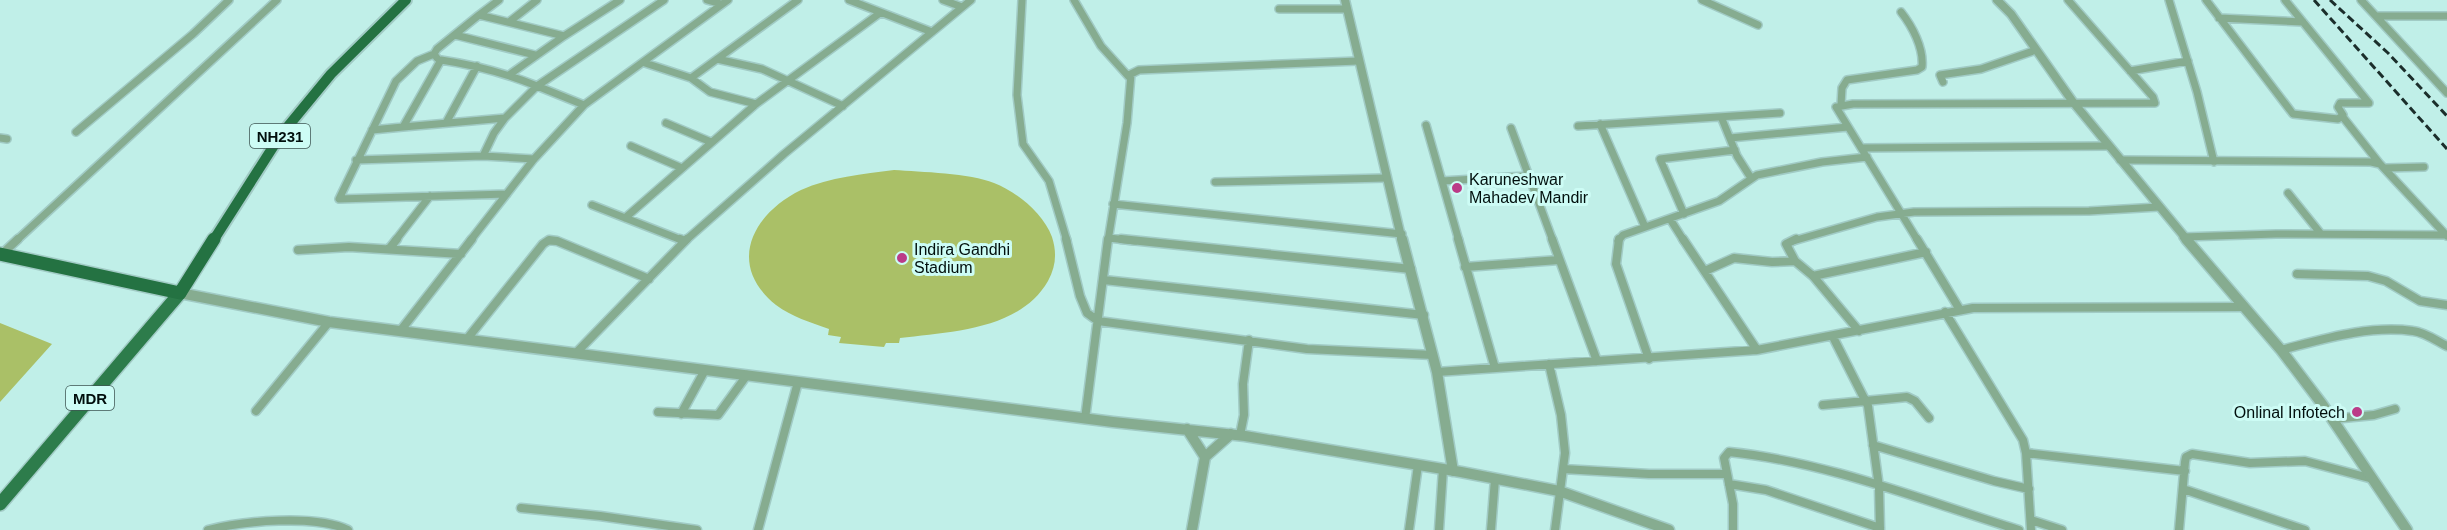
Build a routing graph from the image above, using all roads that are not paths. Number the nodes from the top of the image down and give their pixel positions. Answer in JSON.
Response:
{"nodes":[{"id":1,"x":229,"y":0,"type":"edge"},
{"id":2,"x":277,"y":0,"type":"edge"},
{"id":3,"x":406,"y":0,"type":"edge"},
{"id":4,"x":499,"y":0,"type":"edge"},
{"id":5,"x":537,"y":0,"type":"edge"},
{"id":6,"x":620,"y":0,"type":"edge"},
{"id":7,"x":664,"y":0,"type":"edge"},
{"id":8,"x":707,"y":0,"type":"edge"},
{"id":9,"x":798,"y":0,"type":"edge"},
{"id":10,"x":849,"y":0,"type":"edge"},
{"id":11,"x":943,"y":0,"type":"edge"},
{"id":12,"x":971,"y":0,"type":"edge"},
{"id":13,"x":1022,"y":0,"type":"edge"},
{"id":14,"x":1074,"y":0,"type":"edge"},
{"id":15,"x":1702,"y":0,"type":"edge"},
{"id":16,"x":1997,"y":0,"type":"edge"},
{"id":17,"x":2068,"y":0,"type":"edge"},
{"id":18,"x":2169,"y":0,"type":"edge"},
{"id":19,"x":2206,"y":0,"type":"edge"},
{"id":20,"x":2285,"y":0,"type":"edge"},
{"id":21,"x":2361,"y":0,"type":"edge"},
{"id":22,"x":725,"y":2,"type":"edge"},
{"id":23,"x":1346,"y":5,"type":"edge"},
{"id":24,"x":962,"y":7,"type":"junction"},
{"id":25,"x":1279,"y":9,"type":"dead end"},
{"id":26,"x":1901,"y":12,"type":"dead end"},
{"id":27,"x":880,"y":13,"type":"junction"},
{"id":28,"x":479,"y":15,"type":"junction"},
{"id":29,"x":2377,"y":16,"type":"junction"},
{"id":30,"x":2447,"y":16,"type":"edge"},
{"id":31,"x":2219,"y":18,"type":"junction"},
{"id":32,"x":509,"y":22,"type":"junction"},
{"id":33,"x":2303,"y":22,"type":"junction"},
{"id":34,"x":1758,"y":25,"type":"dead end"},
{"id":35,"x":932,"y":32,"type":"junction"},
{"id":36,"x":454,"y":35,"type":"junction"},
{"id":37,"x":564,"y":36,"type":"junction"},
{"id":38,"x":2036,"y":50,"type":"junction"},
{"id":39,"x":434,"y":54,"type":"junction"},
{"id":40,"x":535,"y":55,"type":"junction"},
{"id":41,"x":717,"y":59,"type":"junction"},
{"id":42,"x":441,"y":60,"type":"junction"},
{"id":43,"x":1358,"y":61,"type":"junction"},
{"id":44,"x":2188,"y":61,"type":"junction"},
{"id":45,"x":645,"y":63,"type":"junction"},
{"id":46,"x":477,"y":66,"type":"junction"},
{"id":47,"x":2130,"y":71,"type":"junction"},
{"id":48,"x":509,"y":75,"type":"junction"},
{"id":49,"x":1129,"y":77,"type":"junction"},
{"id":50,"x":691,"y":78,"type":"junction"},
{"id":51,"x":786,"y":81,"type":"junction"},
{"id":52,"x":1943,"y":82,"type":"dead end"},
{"id":53,"x":537,"y":86,"type":"junction"},
{"id":54,"x":2447,"y":93,"type":"edge"},
{"id":55,"x":2073,"y":102,"type":"junction"},
{"id":56,"x":756,"y":104,"type":"junction"},
{"id":57,"x":585,"y":105,"type":"junction"},
{"id":58,"x":1840,"y":105,"type":"junction"},
{"id":59,"x":843,"y":106,"type":"junction"},
{"id":60,"x":1780,"y":113,"type":"dead end"},
{"id":61,"x":2342,"y":116,"type":"junction"},
{"id":62,"x":506,"y":118,"type":"junction"},
{"id":63,"x":1722,"y":119,"type":"junction"},
{"id":64,"x":446,"y":123,"type":"junction"},
{"id":65,"x":666,"y":123,"type":"dead end"},
{"id":66,"x":1600,"y":124,"type":"junction"},
{"id":67,"x":1426,"y":125,"type":"dead end"},
{"id":68,"x":1578,"y":126,"type":"dead end"},
{"id":69,"x":402,"y":127,"type":"junction"},
{"id":70,"x":1848,"y":127,"type":"junction"},
{"id":71,"x":1511,"y":128,"type":"dead end"},
{"id":72,"x":372,"y":130,"type":"junction"},
{"id":73,"x":76,"y":132,"type":"dead end"},
{"id":74,"x":1730,"y":138,"type":"junction"},
{"id":75,"x":711,"y":142,"type":"junction"},
{"id":76,"x":631,"y":146,"type":"dead end"},
{"id":77,"x":2109,"y":146,"type":"junction"},
{"id":78,"x":1862,"y":148,"type":"junction"},
{"id":79,"x":1735,"y":150,"type":"junction"},
{"id":80,"x":483,"y":156,"type":"junction"},
{"id":81,"x":1867,"y":156,"type":"junction"},
{"id":82,"x":534,"y":159,"type":"junction"},
{"id":83,"x":356,"y":160,"type":"junction"},
{"id":84,"x":2120,"y":160,"type":"junction"},
{"id":85,"x":2214,"y":162,"type":"junction"},
{"id":86,"x":2383,"y":166,"type":"junction"},
{"id":87,"x":2424,"y":167,"type":"dead end"},
{"id":88,"x":682,"y":168,"type":"junction"},
{"id":89,"x":1527,"y":176,"type":"junction"},
{"id":90,"x":1386,"y":178,"type":"junction"},
{"id":91,"x":1751,"y":178,"type":"junction"},
{"id":92,"x":1442,"y":181,"type":"junction"},
{"id":93,"x":1215,"y":182,"type":"dead end"},
{"id":94,"x":2288,"y":193,"type":"dead end"},
{"id":95,"x":507,"y":194,"type":"junction"},
{"id":96,"x":430,"y":196,"type":"junction"},
{"id":97,"x":1113,"y":204,"type":"junction"},
{"id":98,"x":592,"y":205,"type":"dead end"},
{"id":99,"x":2159,"y":207,"type":"junction"},
{"id":100,"x":1684,"y":214,"type":"junction"},
{"id":101,"x":1904,"y":214,"type":"junction"},
{"id":102,"x":625,"y":218,"type":"junction"},
{"id":103,"x":1670,"y":219,"type":"junction"},
{"id":104,"x":1645,"y":227,"type":"junction"},
{"id":105,"x":1402,"y":234,"type":"junction"},
{"id":106,"x":2321,"y":234,"type":"junction"},
{"id":107,"x":2447,"y":236,"type":"edge"},
{"id":108,"x":2183,"y":237,"type":"junction"},
{"id":109,"x":1109,"y":238,"type":"junction"},
{"id":110,"x":685,"y":241,"type":"junction"},
{"id":111,"x":389,"y":249,"type":"junction"},
{"id":112,"x":298,"y":250,"type":"dead end"},
{"id":113,"x":1926,"y":252,"type":"junction"},
{"id":114,"x":1,"y":254,"type":"edge"},
{"id":115,"x":461,"y":254,"type":"junction"},
{"id":116,"x":1559,"y":260,"type":"junction"},
{"id":117,"x":1795,"y":261,"type":"junction"},
{"id":118,"x":1465,"y":267,"type":"junction"},
{"id":119,"x":1412,"y":269,"type":"junction"},
{"id":120,"x":1705,"y":271,"type":"junction"},
{"id":121,"x":2297,"y":274,"type":"dead end"},
{"id":122,"x":1813,"y":276,"type":"junction"},
{"id":123,"x":649,"y":279,"type":"junction"},
{"id":124,"x":1104,"y":280,"type":"junction"},
{"id":125,"x":180,"y":293,"type":"junction"},
{"id":126,"x":2447,"y":305,"type":"edge"},
{"id":127,"x":2242,"y":308,"type":"junction"},
{"id":128,"x":1960,"y":310,"type":"junction"},
{"id":129,"x":1945,"y":312,"type":"junction"},
{"id":130,"x":1424,"y":315,"type":"junction"},
{"id":131,"x":1098,"y":321,"type":"junction"},
{"id":132,"x":329,"y":322,"type":"junction"},
{"id":133,"x":401,"y":330,"type":"junction"},
{"id":134,"x":1859,"y":331,"type":"junction"},
{"id":135,"x":1833,"y":337,"type":"junction"},
{"id":136,"x":466,"y":339,"type":"junction"},
{"id":137,"x":1249,"y":340,"type":"junction"},
{"id":138,"x":2447,"y":346,"type":"edge"},
{"id":139,"x":1757,"y":350,"type":"junction"},
{"id":140,"x":2281,"y":350,"type":"junction"},
{"id":141,"x":576,"y":353,"type":"junction"},
{"id":142,"x":1433,"y":355,"type":"junction"},
{"id":143,"x":1649,"y":359,"type":"junction"},
{"id":144,"x":1597,"y":361,"type":"junction"},
{"id":145,"x":1550,"y":364,"type":"junction"},
{"id":146,"x":1495,"y":368,"type":"junction"},
{"id":147,"x":705,"y":370,"type":"junction"},
{"id":148,"x":1437,"y":372,"type":"junction"},
{"id":149,"x":747,"y":375,"type":"junction"},
{"id":150,"x":798,"y":382,"type":"junction"},
{"id":151,"x":1866,"y":400,"type":"junction"},
{"id":152,"x":1823,"y":405,"type":"dead end"},
{"id":153,"x":2395,"y":409,"type":"dead end"},
{"id":154,"x":256,"y":411,"type":"dead end"},
{"id":155,"x":657,"y":412,"type":"dead end"},
{"id":156,"x":681,"y":414,"type":"junction"},
{"id":157,"x":1085,"y":418,"type":"junction"},
{"id":158,"x":1929,"y":418,"type":"dead end"},
{"id":159,"x":2332,"y":419,"type":"junction"},
{"id":160,"x":1187,"y":429,"type":"junction"},
{"id":161,"x":1235,"y":435,"type":"junction"},
{"id":162,"x":1873,"y":445,"type":"junction"},
{"id":163,"x":2026,"y":453,"type":"junction"},
{"id":164,"x":1204,"y":457,"type":"junction"},
{"id":165,"x":1418,"y":465,"type":"junction"},
{"id":166,"x":1563,"y":469,"type":"junction"},
{"id":167,"x":1448,"y":470,"type":"junction"},
{"id":168,"x":2185,"y":471,"type":"junction"},
{"id":169,"x":1727,"y":474,"type":"junction"},
{"id":170,"x":1495,"y":478,"type":"junction"},
{"id":171,"x":2373,"y":479,"type":"junction"},
{"id":172,"x":1729,"y":484,"type":"junction"},
{"id":173,"x":1879,"y":487,"type":"junction"},
{"id":174,"x":2029,"y":489,"type":"junction"},
{"id":175,"x":2183,"y":489,"type":"junction"},
{"id":176,"x":1559,"y":492,"type":"junction"},
{"id":177,"x":0,"y":504,"type":"edge"},
{"id":178,"x":521,"y":508,"type":"dead end"},
{"id":179,"x":2031,"y":525,"type":"edge"},
{"id":180,"x":1648,"y":527,"type":"edge"},
{"id":181,"x":678,"y":529,"type":"edge"},
{"id":182,"x":1880,"y":529,"type":"edge"},
{"id":183,"x":208,"y":530,"type":"edge"},
{"id":184,"x":348,"y":530,"type":"edge"},
{"id":185,"x":697,"y":530,"type":"edge"},
{"id":186,"x":758,"y":530,"type":"edge"},
{"id":187,"x":1192,"y":530,"type":"edge"},
{"id":188,"x":1409,"y":530,"type":"edge"},
{"id":189,"x":1439,"y":530,"type":"edge"},
{"id":190,"x":1491,"y":530,"type":"edge"},
{"id":191,"x":1554,"y":530,"type":"edge"},
{"id":192,"x":1669,"y":530,"type":"edge"},
{"id":193,"x":1733,"y":530,"type":"edge"},
{"id":194,"x":2019,"y":530,"type":"edge"},
{"id":195,"x":2062,"y":530,"type":"edge"},
{"id":196,"x":2179,"y":530,"type":"edge"},
{"id":197,"x":2305,"y":530,"type":"edge"},
{"id":198,"x":2407,"y":530,"type":"edge"}],
"edges":[{"from":1,"to":73,"type":"street"},
{"from":2,"to":114,"type":"street"},
{"from":3,"to":125,"type":"highway","number":"NH231"},
{"from":4,"to":28,"type":"street"},
{"from":5,"to":32,"type":"street"},
{"from":6,"to":37,"type":"street"},
{"from":7,"to":53,"type":"street"},
{"from":8,"to":22,"type":"street"},
{"from":9,"to":41,"type":"street"},
{"from":10,"to":27,"type":"street"},
{"from":11,"to":24,"type":"street"},
{"from":12,"to":24,"type":"street"},
{"from":13,"to":131,"type":"street"},
{"from":14,"to":49,"type":"street"},
{"from":15,"to":34,"type":"street"},
{"from":16,"to":38,"type":"street"},
{"from":17,"to":47,"type":"street"},
{"from":18,"to":44,"type":"street"},
{"from":19,"to":31,"type":"street"},
{"from":20,"to":33,"type":"street"},
{"from":21,"to":29,"type":"street"},
{"from":22,"to":45,"type":"street"},
{"from":23,"to":25,"type":"street"},
{"from":23,"to":43,"type":"street"},
{"from":24,"to":35,"type":"street"},
{"from":26,"to":58,"type":"street"},
{"from":27,"to":35,"type":"street"},
{"from":27,"to":51,"type":"street"},
{"from":28,"to":32,"type":"street"},
{"from":28,"to":36,"type":"street"},
{"from":29,"to":30,"type":"street"},
{"from":29,"to":54,"type":"street"},
{"from":31,"to":33,"type":"street"},
{"from":31,"to":61,"type":"street"},
{"from":32,"to":37,"type":"street"},
{"from":33,"to":61,"type":"street"},
{"from":35,"to":59,"type":"street"},
{"from":36,"to":39,"type":"street"},
{"from":36,"to":40,"type":"street"},
{"from":37,"to":40,"type":"street"},
{"from":38,"to":52,"type":"street"},
{"from":38,"to":55,"type":"street"},
{"from":39,"to":42,"type":"street"},
{"from":39,"to":72,"type":"street"},
{"from":40,"to":48,"type":"street"},
{"from":41,"to":50,"type":"street"},
{"from":41,"to":51,"type":"street"},
{"from":42,"to":46,"type":"street"},
{"from":42,"to":69,"type":"street"},
{"from":43,"to":49,"type":"street"},
{"from":43,"to":90,"type":"street"},
{"from":44,"to":47,"type":"street"},
{"from":44,"to":85,"type":"street"},
{"from":45,"to":50,"type":"street"},
{"from":45,"to":57,"type":"street"},
{"from":46,"to":48,"type":"street"},
{"from":46,"to":64,"type":"street"},
{"from":47,"to":55,"type":"street"},
{"from":48,"to":53,"type":"street"},
{"from":49,"to":97,"type":"street"},
{"from":50,"to":56,"type":"street"},
{"from":51,"to":56,"type":"street"},
{"from":51,"to":59,"type":"street"},
{"from":53,"to":57,"type":"street"},
{"from":53,"to":62,"type":"street"},
{"from":55,"to":58,"type":"street"},
{"from":55,"to":77,"type":"street"},
{"from":56,"to":75,"type":"street"},
{"from":57,"to":82,"type":"street"},
{"from":58,"to":70,"type":"street"},
{"from":59,"to":110,"type":"street"},
{"from":60,"to":63,"type":"street"},
{"from":61,"to":86,"type":"street"},
{"from":62,"to":64,"type":"street"},
{"from":62,"to":80,"type":"street"},
{"from":63,"to":66,"type":"street"},
{"from":63,"to":74,"type":"street"},
{"from":64,"to":69,"type":"street"},
{"from":65,"to":75,"type":"street"},
{"from":66,"to":68,"type":"street"},
{"from":66,"to":104,"type":"street"},
{"from":67,"to":92,"type":"street"},
{"from":69,"to":72,"type":"street"},
{"from":70,"to":74,"type":"street"},
{"from":70,"to":78,"type":"street"},
{"from":71,"to":89,"type":"street"},
{"from":72,"to":83,"type":"street"},
{"from":74,"to":79,"type":"street"},
{"from":75,"to":88,"type":"street"},
{"from":76,"to":88,"type":"street"},
{"from":77,"to":78,"type":"street"},
{"from":77,"to":84,"type":"street"},
{"from":78,"to":81,"type":"street"},
{"from":79,"to":91,"type":"street"},
{"from":79,"to":100,"type":"street"},
{"from":80,"to":82,"type":"street"},
{"from":80,"to":83,"type":"street"},
{"from":81,"to":91,"type":"street"},
{"from":81,"to":101,"type":"street"},
{"from":82,"to":95,"type":"street"},
{"from":83,"to":96,"type":"street"},
{"from":84,"to":85,"type":"street"},
{"from":84,"to":99,"type":"street"},
{"from":85,"to":86,"type":"street"},
{"from":86,"to":87,"type":"street"},
{"from":86,"to":107,"type":"street"},
{"from":88,"to":102,"type":"street"},
{"from":89,"to":92,"type":"street"},
{"from":89,"to":116,"type":"street"},
{"from":90,"to":93,"type":"street"},
{"from":90,"to":105,"type":"street"},
{"from":91,"to":100,"type":"street"},
{"from":92,"to":118,"type":"street"},
{"from":94,"to":106,"type":"street"},
{"from":95,"to":96,"type":"street"},
{"from":95,"to":115,"type":"street"},
{"from":96,"to":111,"type":"street"},
{"from":97,"to":105,"type":"street"},
{"from":97,"to":109,"type":"street"},
{"from":98,"to":102,"type":"street"},
{"from":99,"to":101,"type":"street"},
{"from":99,"to":108,"type":"street"},
{"from":100,"to":103,"type":"street"},
{"from":101,"to":113,"type":"street"},
{"from":101,"to":117,"type":"street"},
{"from":102,"to":110,"type":"street"},
{"from":103,"to":104,"type":"street"},
{"from":103,"to":120,"type":"street"},
{"from":104,"to":143,"type":"street"},
{"from":105,"to":119,"type":"street"},
{"from":106,"to":107,"type":"street"},
{"from":106,"to":108,"type":"street"},
{"from":108,"to":127,"type":"street"},
{"from":109,"to":119,"type":"street"},
{"from":109,"to":124,"type":"street"},
{"from":110,"to":123,"type":"street"},
{"from":111,"to":112,"type":"street"},
{"from":111,"to":115,"type":"street"},
{"from":113,"to":122,"type":"street"},
{"from":113,"to":128,"type":"street"},
{"from":114,"to":125,"type":"highway"},
{"from":115,"to":133,"type":"street"},
{"from":116,"to":118,"type":"street"},
{"from":116,"to":144,"type":"street"},
{"from":117,"to":120,"type":"street"},
{"from":117,"to":122,"type":"street"},
{"from":118,"to":146,"type":"street"},
{"from":119,"to":130,"type":"street"},
{"from":120,"to":139,"type":"street"},
{"from":121,"to":126,"type":"street"},
{"from":122,"to":134,"type":"street"},
{"from":123,"to":136,"type":"street"},
{"from":123,"to":141,"type":"street"},
{"from":124,"to":130,"type":"street"},
{"from":124,"to":131,"type":"street"},
{"from":125,"to":132,"type":"street"},
{"from":125,"to":177,"type":"main road","number":"MDR"},
{"from":127,"to":128,"type":"street"},
{"from":127,"to":140,"type":"street"},
{"from":128,"to":129,"type":"street"},
{"from":129,"to":134,"type":"street"},
{"from":129,"to":163,"type":"street"},
{"from":130,"to":142,"type":"street"},
{"from":131,"to":137,"type":"street"},
{"from":131,"to":157,"type":"street"},
{"from":132,"to":133,"type":"street"},
{"from":132,"to":154,"type":"street"},
{"from":133,"to":136,"type":"street"},
{"from":134,"to":135,"type":"street"},
{"from":135,"to":139,"type":"street"},
{"from":135,"to":151,"type":"street"},
{"from":136,"to":141,"type":"street"},
{"from":137,"to":142,"type":"street"},
{"from":137,"to":161,"type":"street"},
{"from":138,"to":140,"type":"street"},
{"from":139,"to":143,"type":"street"},
{"from":140,"to":159,"type":"street"},
{"from":141,"to":147,"type":"street"},
{"from":142,"to":148,"type":"street"},
{"from":143,"to":144,"type":"street"},
{"from":144,"to":145,"type":"street"},
{"from":145,"to":146,"type":"street"},
{"from":145,"to":166,"type":"street"},
{"from":146,"to":148,"type":"street"},
{"from":147,"to":149,"type":"street"},
{"from":147,"to":156,"type":"street"},
{"from":148,"to":167,"type":"street"},
{"from":149,"to":150,"type":"street"},
{"from":149,"to":156,"type":"street"},
{"from":150,"to":157,"type":"street"},
{"from":150,"to":186,"type":"street"},
{"from":151,"to":152,"type":"street"},
{"from":151,"to":158,"type":"street"},
{"from":151,"to":162,"type":"street"},
{"from":153,"to":159,"type":"street"},
{"from":155,"to":156,"type":"street"},
{"from":157,"to":160,"type":"street"},
{"from":159,"to":171,"type":"street"},
{"from":160,"to":161,"type":"street"},
{"from":160,"to":164,"type":"street"},
{"from":161,"to":164,"type":"street"},
{"from":161,"to":165,"type":"street"},
{"from":162,"to":173,"type":"street"},
{"from":162,"to":174,"type":"street"},
{"from":163,"to":168,"type":"street"},
{"from":163,"to":174,"type":"street"},
{"from":164,"to":187,"type":"street"},
{"from":165,"to":167,"type":"street"},
{"from":165,"to":188,"type":"street"},
{"from":166,"to":169,"type":"street"},
{"from":166,"to":176,"type":"street"},
{"from":167,"to":170,"type":"street"},
{"from":167,"to":189,"type":"street"},
{"from":168,"to":171,"type":"street"},
{"from":168,"to":175,"type":"street"},
{"from":169,"to":172,"type":"street"},
{"from":169,"to":173,"type":"street"},
{"from":170,"to":176,"type":"street"},
{"from":170,"to":190,"type":"street"},
{"from":171,"to":198,"type":"street"},
{"from":172,"to":182,"type":"street"},
{"from":172,"to":193,"type":"street"},
{"from":173,"to":182,"type":"street"},
{"from":173,"to":194,"type":"street"},
{"from":174,"to":179,"type":"street"},
{"from":175,"to":196,"type":"street"},
{"from":175,"to":197,"type":"street"},
{"from":176,"to":180,"type":"street"},
{"from":176,"to":191,"type":"street"},
{"from":178,"to":181,"type":"street"},
{"from":179,"to":195,"type":"street"},
{"from":180,"to":192,"type":"street"},
{"from":181,"to":185,"type":"street"},
{"from":183,"to":184,"type":"street"}]}
